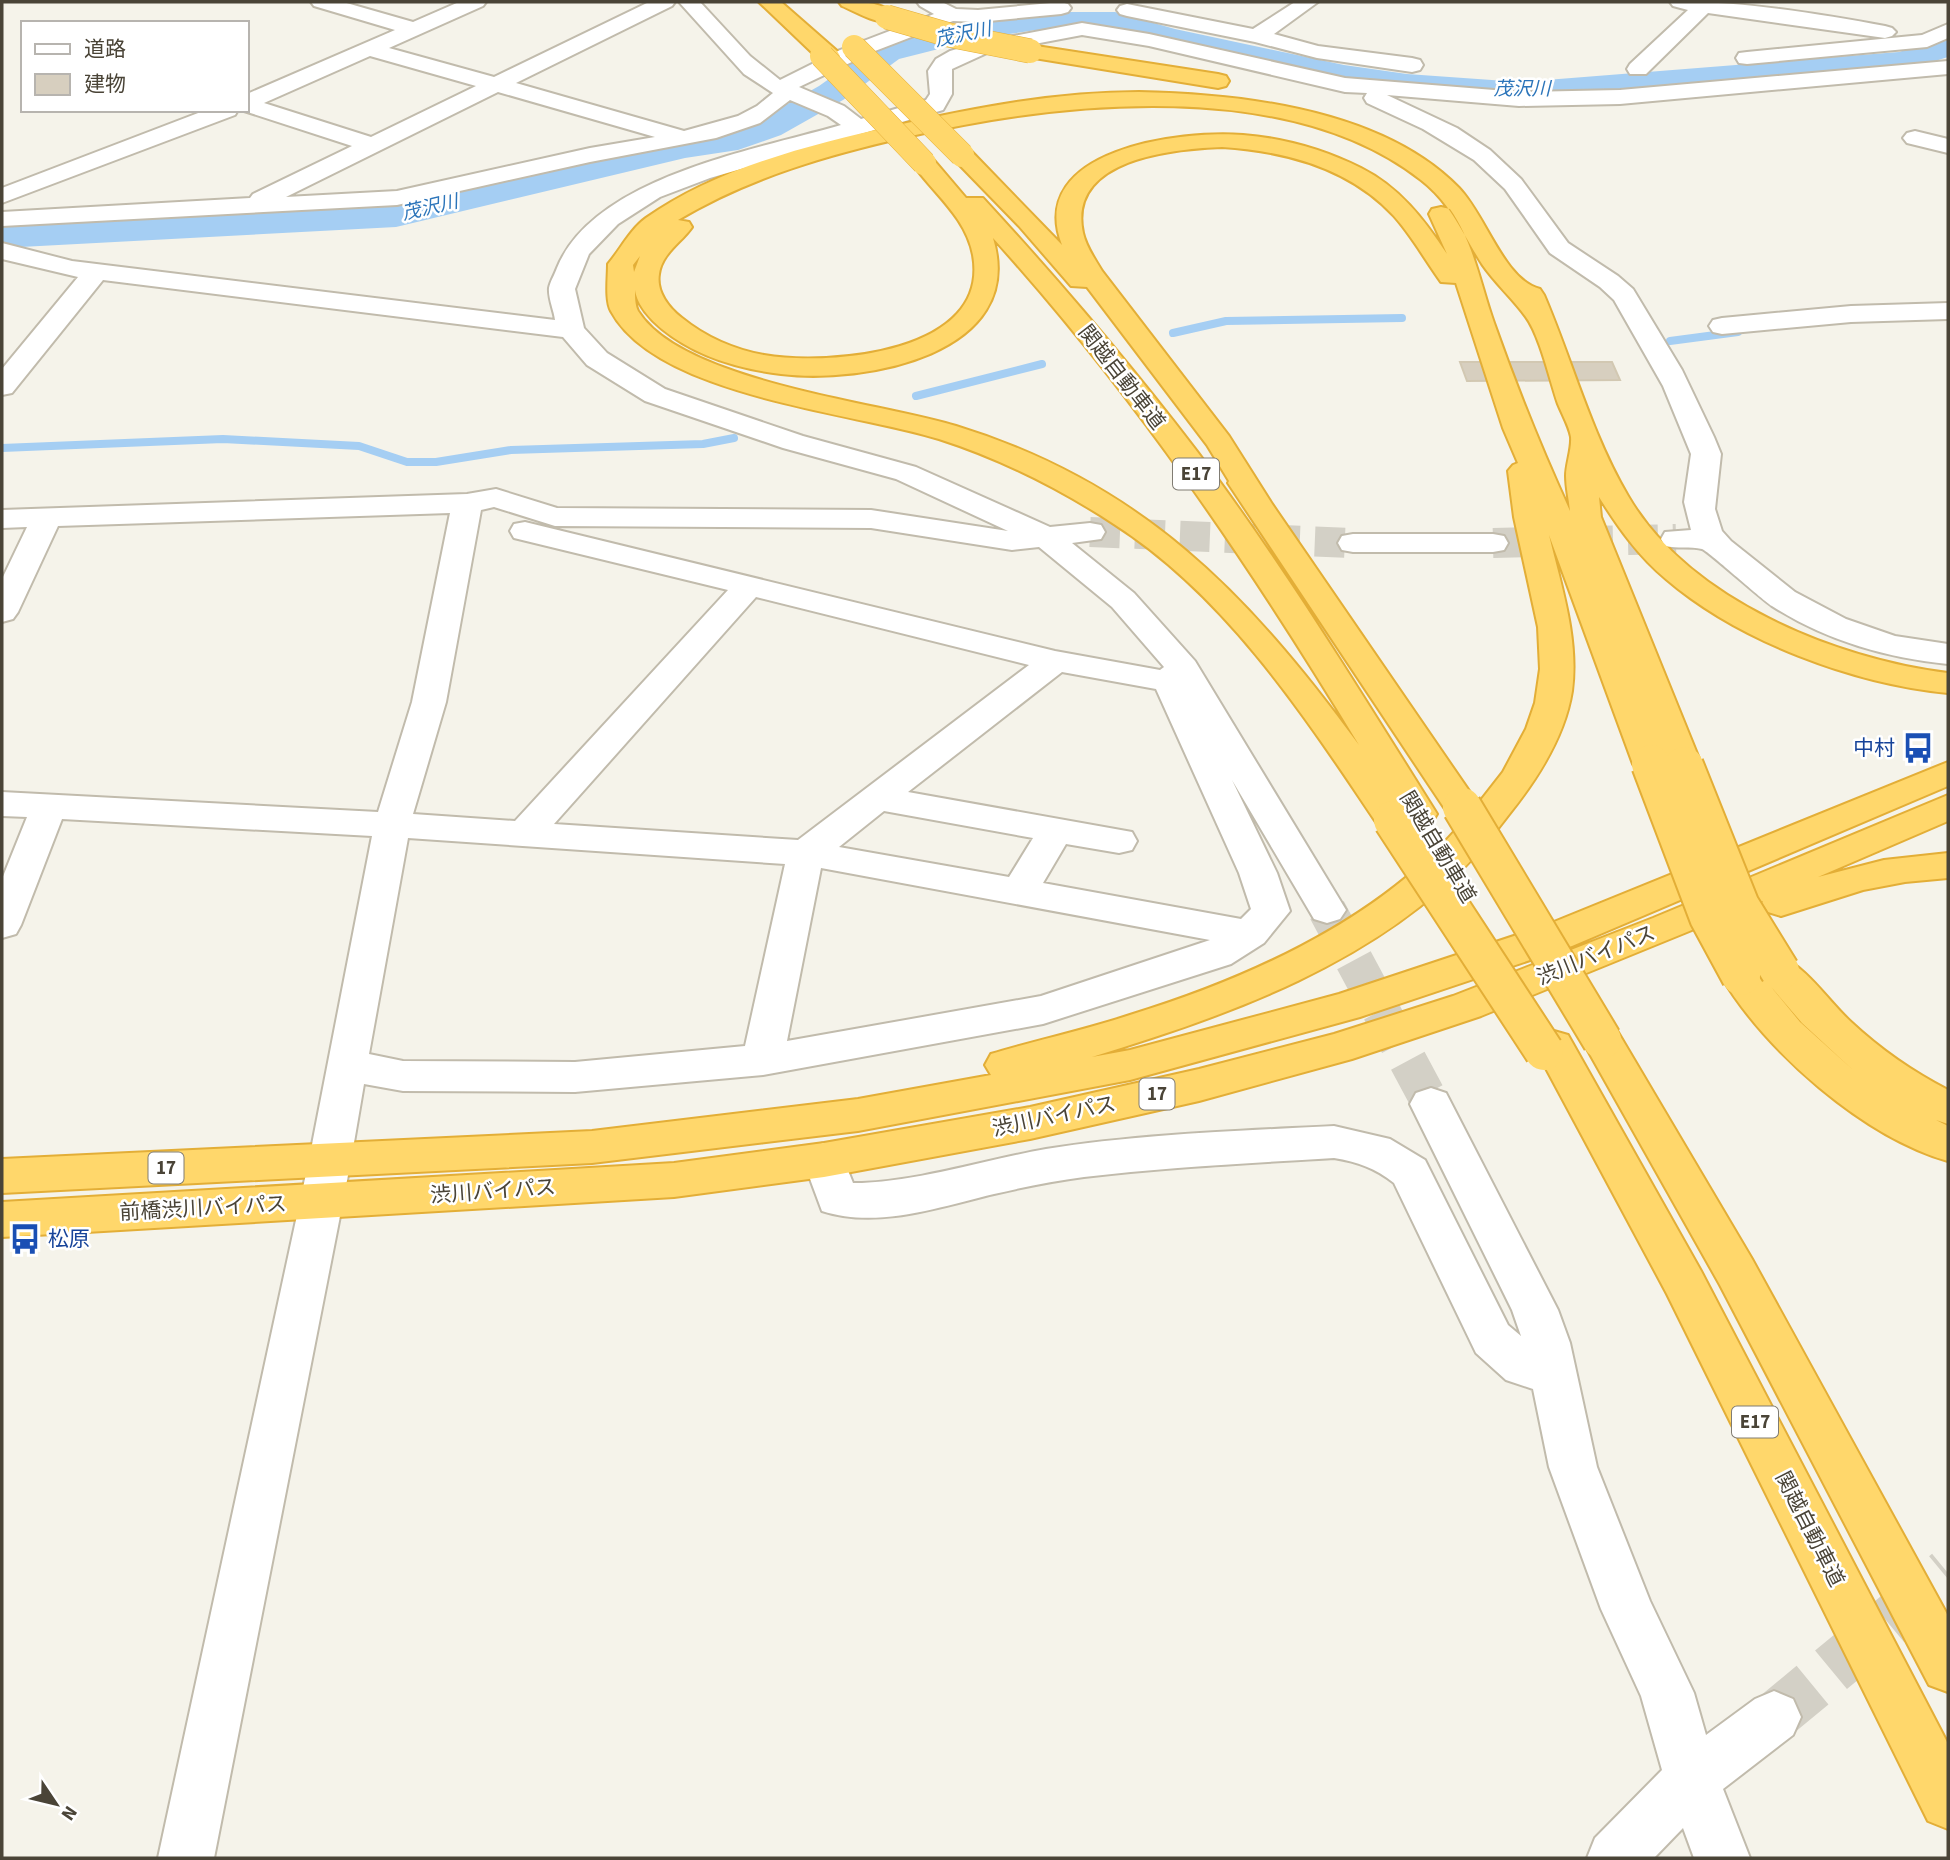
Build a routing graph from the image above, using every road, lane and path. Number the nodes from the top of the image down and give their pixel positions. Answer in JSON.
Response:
{"nodes":[{"id":1,"x":321,"y":2,"type":"edge"},
{"id":2,"x":472,"y":2,"type":"edge"},
{"id":3,"x":665,"y":2,"type":"edge"},
{"id":4,"x":689,"y":2,"type":"edge"},
{"id":5,"x":769,"y":2,"type":"edge"},
{"id":6,"x":849,"y":2,"type":"edge"},
{"id":7,"x":927,"y":2,"type":"edge"},
{"id":8,"x":1308,"y":2,"type":"edge"},
{"id":9,"x":1680,"y":2,"type":"edge"},
{"id":10,"x":1706,"y":4,"type":"edge"},
{"id":11,"x":1076,"y":7,"type":"dead end"},
{"id":12,"x":1112,"y":8,"type":"dead end"},
{"id":13,"x":952,"y":15,"type":"junction"},
{"id":14,"x":415,"y":29,"type":"junction"},
{"id":15,"x":1257,"y":36,"type":"junction"},
{"id":16,"x":1940,"y":41,"type":"edge"},
{"id":17,"x":369,"y":49,"type":"junction"},
{"id":18,"x":837,"y":49,"type":"junction"},
{"id":19,"x":1721,"y":61,"type":"dead end"},
{"id":20,"x":1666,"y":66,"type":"dead end"},
{"id":21,"x":1430,"y":67,"type":"dead end"},
{"id":22,"x":1948,"y":67,"type":"edge"},
{"id":23,"x":1639,"y":69,"type":"junction"},
{"id":24,"x":1614,"y":71,"type":"dead end"},
{"id":25,"x":494,"y":85,"type":"junction"},
{"id":26,"x":1345,"y":85,"type":"junction"},
{"id":27,"x":790,"y":93,"type":"junction"},
{"id":28,"x":248,"y":104,"type":"edge"},
{"id":29,"x":248,"y":104,"type":"edge"},
{"id":30,"x":222,"y":112,"type":"edge"},
{"id":31,"x":856,"y":127,"type":"junction"},
{"id":32,"x":684,"y":138,"type":"junction"},
{"id":33,"x":1915,"y":138,"type":"dead end"},
{"id":34,"x":372,"y":145,"type":"junction"},
{"id":35,"x":1948,"y":146,"type":"edge"},
{"id":36,"x":940,"y":160,"type":"junction"},
{"id":37,"x":2,"y":196,"type":"edge"},
{"id":38,"x":244,"y":207,"type":"junction"},
{"id":39,"x":2,"y":219,"type":"edge"},
{"id":40,"x":2,"y":251,"type":"edge"},
{"id":41,"x":96,"y":272,"type":"junction"},
{"id":42,"x":1948,"y":311,"type":"edge"},
{"id":43,"x":1479,"y":319,"type":"junction"},
{"id":44,"x":1542,"y":319,"type":"junction"},
{"id":45,"x":1722,"y":326,"type":"dead end"},
{"id":46,"x":571,"y":330,"type":"junction"},
{"id":47,"x":2,"y":387,"type":"edge"},
{"id":48,"x":1517,"y":428,"type":"junction"},
{"id":49,"x":1586,"y":433,"type":"junction"},
{"id":50,"x":1258,"y":502,"type":"junction"},
{"id":51,"x":466,"y":507,"type":"junction"},
{"id":52,"x":47,"y":517,"type":"junction"},
{"id":53,"x":2,"y":519,"type":"edge"},
{"id":54,"x":1090,"y":532,"type":"tunnel mouth"},
{"id":55,"x":1044,"y":536,"type":"junction"},
{"id":56,"x":1676,"y":540,"type":"tunnel mouth"},
{"id":57,"x":1711,"y":540,"type":"junction"},
{"id":58,"x":1353,"y":543,"type":"tunnel mouth"},
{"id":59,"x":1493,"y":543,"type":"tunnel mouth"},
{"id":60,"x":749,"y":586,"type":"junction"},
{"id":61,"x":2,"y":612,"type":"edge"},
{"id":62,"x":1941,"y":650,"type":"edge"},
{"id":63,"x":1055,"y":662,"type":"junction"},
{"id":64,"x":1175,"y":675,"type":"junction"},
{"id":65,"x":1948,"y":683,"type":"edge"},
{"id":66,"x":1668,"y":765,"type":"junction"},
{"id":67,"x":1948,"y":773,"type":"edge"},
{"id":68,"x":877,"y":798,"type":"junction"},
{"id":69,"x":2,"y":804,"type":"edge"},
{"id":70,"x":49,"y":807,"type":"junction"},
{"id":71,"x":1948,"y":807,"type":"edge"},
{"id":72,"x":1406,"y":817,"type":"junction"},
{"id":73,"x":392,"y":825,"type":"junction"},
{"id":74,"x":1056,"y":830,"type":"junction"},
{"id":75,"x":523,"y":835,"type":"junction"},
{"id":76,"x":1119,"y":841,"type":"dead end"},
{"id":77,"x":806,"y":853,"type":"junction"},
{"id":78,"x":1948,"y":866,"type":"edge"},
{"id":79,"x":1019,"y":892,"type":"junction"},
{"id":80,"x":1327,"y":910,"type":"tunnel mouth"},
{"id":81,"x":2,"y":923,"type":"edge"},
{"id":82,"x":1250,"y":934,"type":"junction"},
{"id":83,"x":1761,"y":974,"type":"junction"},
{"id":84,"x":1338,"y":1048,"type":"junction"},
{"id":85,"x":763,"y":1059,"type":"junction"},
{"id":86,"x":346,"y":1065,"type":"junction"},
{"id":87,"x":1431,"y":1104,"type":"tunnel mouth"},
{"id":88,"x":1948,"y":1108,"type":"edge"},
{"id":89,"x":725,"y":1133,"type":"junction"},
{"id":90,"x":1948,"y":1145,"type":"edge"},
{"id":91,"x":824,"y":1160,"type":"junction"},
{"id":92,"x":2,"y":1176,"type":"edge"},
{"id":93,"x":326,"y":1181,"type":"junction"},
{"id":94,"x":2,"y":1220,"type":"edge"},
{"id":95,"x":1553,"y":1376,"type":"junction"},
{"id":96,"x":1948,"y":1667,"type":"edge"},
{"id":97,"x":1774,"y":1717,"type":"tunnel mouth"},
{"id":98,"x":1692,"y":1779,"type":"junction"},
{"id":99,"x":1948,"y":1801,"type":"edge"},
{"id":100,"x":186,"y":1858,"type":"edge"},
{"id":101,"x":1615,"y":1858,"type":"edge"},
{"id":102,"x":1722,"y":1858,"type":"edge"}],
"edges":[{"from":1,"to":14,"type":"street"},
{"from":2,"to":14,"type":"street"},
{"from":3,"to":25,"type":"street"},
{"from":4,"to":27,"type":"street"},
{"from":5,"to":18,"type":"highway"},
{"from":6,"to":44,"type":"highway","bridge":true},
{"from":7,"to":13,"type":"street"},
{"from":8,"to":15,"type":"street"},
{"from":9,"to":10,"type":"street"},
{"from":10,"to":16,"type":"street"},
{"from":10,"to":23,"type":"street"},
{"from":11,"to":13,"type":"street"},
{"from":12,"to":15,"type":"street"},
{"from":13,"to":27,"type":"street"},
{"from":14,"to":17,"type":"street"},
{"from":15,"to":21,"type":"street"},
{"from":16,"to":19,"type":"street"},
{"from":17,"to":25,"type":"street"},
{"from":17,"to":28,"type":"street"},
{"from":18,"to":36,"type":"highway","bridge":true},
{"from":18,"to":36,"type":"highway","name":"関越自動車道","number":"E17","bridge":true},
{"from":20,"to":23,"type":"street"},
{"from":22,"to":26,"type":"street"},
{"from":23,"to":24,"type":"street"},
{"from":25,"to":32,"type":"street"},
{"from":25,"to":34,"type":"street"},
{"from":26,"to":31,"type":"street"},
{"from":26,"to":57,"type":"street"},
{"from":27,"to":31,"type":"street"},
{"from":27,"to":32,"type":"street"},
{"from":29,"to":34,"type":"street"},
{"from":30,"to":37,"type":"street"},
{"from":31,"to":46,"type":"street"},
{"from":32,"to":38,"type":"street"},
{"from":33,"to":35,"type":"street"},
{"from":34,"to":38,"type":"street"},
{"from":36,"to":43,"type":"highway"},
{"from":36,"to":50,"type":"highway","name":"関越自動車道","number":"E17"},
{"from":36,"to":72,"type":"highway","name":"関越自動車道","number":"E17"},
{"from":38,"to":39,"type":"street"},
{"from":40,"to":41,"type":"street"},
{"from":41,"to":46,"type":"street"},
{"from":41,"to":47,"type":"street"},
{"from":42,"to":45,"type":"street"},
{"from":43,"to":48,"type":"highway"},
{"from":43,"to":50,"type":"highway"},
{"from":44,"to":49,"type":"highway"},
{"from":44,"to":72,"type":"highway"},
{"from":46,"to":55,"type":"street"},
{"from":48,"to":66,"type":"highway"},
{"from":48,"to":89,"type":"highway"},
{"from":49,"to":65,"type":"highway"},
{"from":49,"to":66,"type":"highway"},
{"from":50,"to":96,"type":"highway","name":"関越自動車道","number":"E17","bridge":true},
{"from":51,"to":52,"type":"street"},
{"from":51,"to":55,"type":"street"},
{"from":51,"to":60,"type":"street"},
{"from":51,"to":73,"type":"street"},
{"from":52,"to":53,"type":"street"},
{"from":52,"to":61,"type":"street"},
{"from":54,"to":55,"type":"street"},
{"from":55,"to":64,"type":"street"},
{"from":56,"to":57,"type":"street"},
{"from":57,"to":62,"type":"street"},
{"from":58,"to":59,"type":"street"},
{"from":60,"to":63,"type":"street"},
{"from":60,"to":75,"type":"street"},
{"from":63,"to":64,"type":"street"},
{"from":63,"to":68,"type":"street"},
{"from":64,"to":80,"type":"street"},
{"from":64,"to":82,"type":"street"},
{"from":66,"to":83,"type":"highway","bridge":true},
{"from":67,"to":89,"type":"highway","name":"渋川バイパス","number":"17"},
{"from":68,"to":74,"type":"street"},
{"from":68,"to":77,"type":"street"},
{"from":69,"to":70,"type":"street"},
{"from":70,"to":73,"type":"street"},
{"from":70,"to":81,"type":"street"},
{"from":71,"to":84,"type":"highway","name":"渋川バイパス","number":"17"},
{"from":72,"to":99,"type":"highway","name":"関越自動車道","number":"E17","bridge":true},
{"from":73,"to":75,"type":"street"},
{"from":73,"to":86,"type":"street"},
{"from":74,"to":76,"type":"street"},
{"from":74,"to":79,"type":"street"},
{"from":75,"to":77,"type":"street"},
{"from":77,"to":79,"type":"street"},
{"from":77,"to":85,"type":"street"},
{"from":78,"to":84,"type":"highway"},
{"from":79,"to":82,"type":"street"},
{"from":82,"to":85,"type":"street"},
{"from":83,"to":88,"type":"highway"},
{"from":83,"to":90,"type":"highway"},
{"from":84,"to":91,"type":"highway","name":"渋川バイパス","number":"17"},
{"from":85,"to":86,"type":"street"},
{"from":86,"to":93,"type":"street"},
{"from":87,"to":95,"type":"street"},
{"from":89,"to":93,"type":"highway","name":"渋川バイパス","number":"17"},
{"from":91,"to":93,"type":"highway","name":"渋川バイパス","number":"17"},
{"from":91,"to":95,"type":"street"},
{"from":92,"to":93,"type":"highway","name":"前橋渋川バイパス","number":"17"},
{"from":93,"to":94,"type":"highway","name":"前橋渋川バイパス","number":"17"},
{"from":93,"to":100,"type":"street"},
{"from":95,"to":98,"type":"street"},
{"from":97,"to":98,"type":"street"},
{"from":98,"to":101,"type":"street"},
{"from":98,"to":102,"type":"street"}]}
